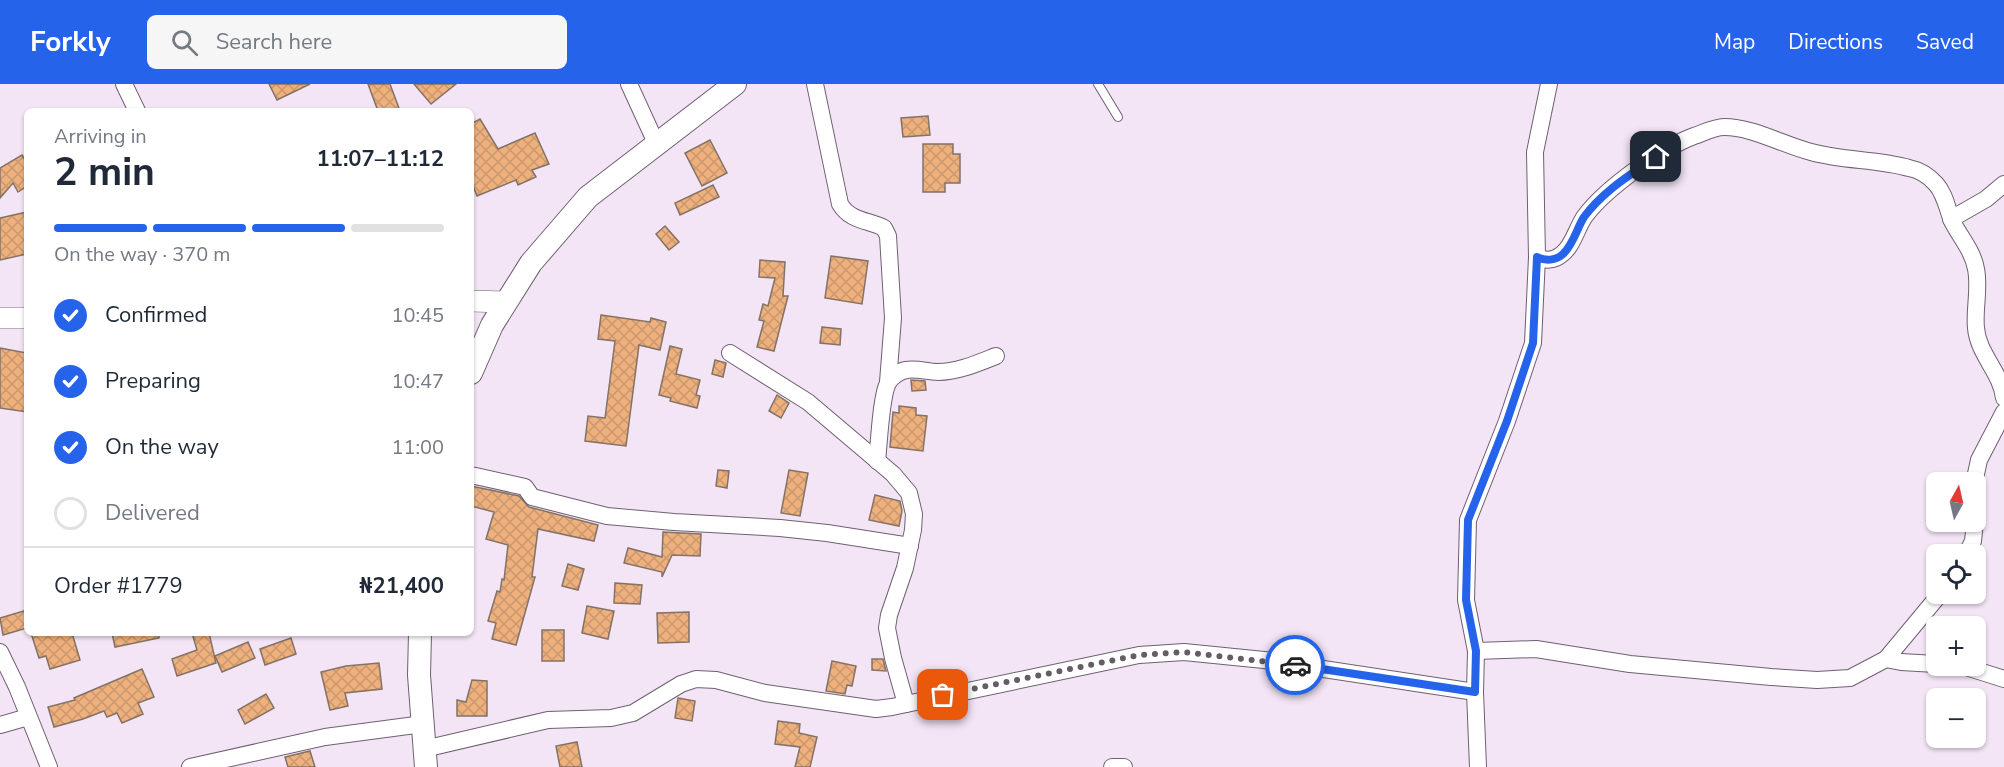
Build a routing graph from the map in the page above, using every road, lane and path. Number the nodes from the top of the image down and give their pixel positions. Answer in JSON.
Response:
{"nodes":[{"id":1,"x":124,"y":84,"type":"edge"},
{"id":2,"x":629,"y":84,"type":"edge"},
{"id":3,"x":735,"y":84,"type":"edge"},
{"id":4,"x":815,"y":84,"type":"edge"},
{"id":5,"x":1098,"y":84,"type":"edge"},
{"id":6,"x":1549,"y":84,"type":"edge"},
{"id":7,"x":136,"y":108,"type":"edge"},
{"id":8,"x":1118,"y":117,"type":"dead end"},
{"id":9,"x":656,"y":143,"type":"junction"},
{"id":10,"x":2004,"y":184,"type":"edge"},
{"id":11,"x":1951,"y":219,"type":"junction"},
{"id":12,"x":1537,"y":257,"type":"junction"},
{"id":13,"x":474,"y":301,"type":"edge"},
{"id":14,"x":506,"y":302,"type":"junction"},
{"id":15,"x":0,"y":318,"type":"edge"},
{"id":16,"x":24,"y":318,"type":"edge"},
{"id":17,"x":730,"y":353,"type":"dead end"},
{"id":18,"x":996,"y":356,"type":"dead end"},
{"id":19,"x":474,"y":366,"type":"edge"},
{"id":20,"x":888,"y":382,"type":"junction"},
{"id":21,"x":2004,"y":398,"type":"edge"},
{"id":22,"x":2004,"y":414,"type":"edge"},
{"id":23,"x":877,"y":461,"type":"junction"},
{"id":24,"x":1976,"y":472,"type":"edge"},
{"id":25,"x":474,"y":476,"type":"edge"},
{"id":26,"x":910,"y":546,"type":"junction"},
{"id":27,"x":1932,"y":604,"type":"edge"},
{"id":28,"x":420,"y":636,"type":"edge"},
{"id":29,"x":1476,"y":651,"type":"junction"},
{"id":30,"x":0,"y":652,"type":"edge"},
{"id":31,"x":1886,"y":659,"type":"junction"},
{"id":32,"x":1926,"y":663,"type":"edge"},
{"id":33,"x":1986,"y":673,"type":"edge"},
{"id":34,"x":2004,"y":679,"type":"edge"},
{"id":35,"x":1475,"y":692,"type":"junction"},
{"id":36,"x":906,"y":704,"type":"junction"},
{"id":37,"x":28,"y":717,"type":"junction"},
{"id":38,"x":423,"y":724,"type":"junction"},
{"id":39,"x":0,"y":725,"type":"edge"},
{"id":40,"x":425,"y":758,"type":"edge"},
{"id":41,"x":49,"y":767,"type":"edge"},
{"id":42,"x":190,"y":767,"type":"edge"},
{"id":43,"x":1112,"y":767,"type":"edge"},
{"id":44,"x":1124,"y":767,"type":"edge"},
{"id":45,"x":1478,"y":767,"type":"edge"}],
"edges":[{"from":1,"to":7,"type":"street"},
{"from":2,"to":9,"type":"street"},
{"from":3,"to":9,"type":"main road"},
{"from":4,"to":20,"type":"street"},
{"from":5,"to":8,"type":"lane"},
{"from":6,"to":12,"type":"street"},
{"from":9,"to":14,"type":"main road"},
{"from":10,"to":11,"type":"street"},
{"from":11,"to":12,"type":"street"},
{"from":11,"to":21,"type":"street"},
{"from":12,"to":29,"type":"street"},
{"from":13,"to":14,"type":"street"},
{"from":14,"to":19,"type":"main road"},
{"from":15,"to":16,"type":"street"},
{"from":17,"to":23,"type":"street"},
{"from":18,"to":20,"type":"street"},
{"from":20,"to":23,"type":"street"},
{"from":22,"to":24,"type":"street"},
{"from":23,"to":26,"type":"street"},
{"from":25,"to":26,"type":"street"},
{"from":26,"to":36,"type":"street"},
{"from":27,"to":31,"type":"street"},
{"from":28,"to":38,"type":"main road"},
{"from":29,"to":31,"type":"street"},
{"from":29,"to":35,"type":"street"},
{"from":30,"to":37,"type":"street"},
{"from":31,"to":32,"type":"street"},
{"from":33,"to":34,"type":"street"},
{"from":35,"to":36,"type":"street"},
{"from":35,"to":45,"type":"street"},
{"from":36,"to":40,"type":"street"},
{"from":37,"to":39,"type":"street"},
{"from":37,"to":41,"type":"street"},
{"from":38,"to":40,"type":"main road"},
{"from":38,"to":42,"type":"street"},
{"from":43,"to":44,"type":"street"}]}
